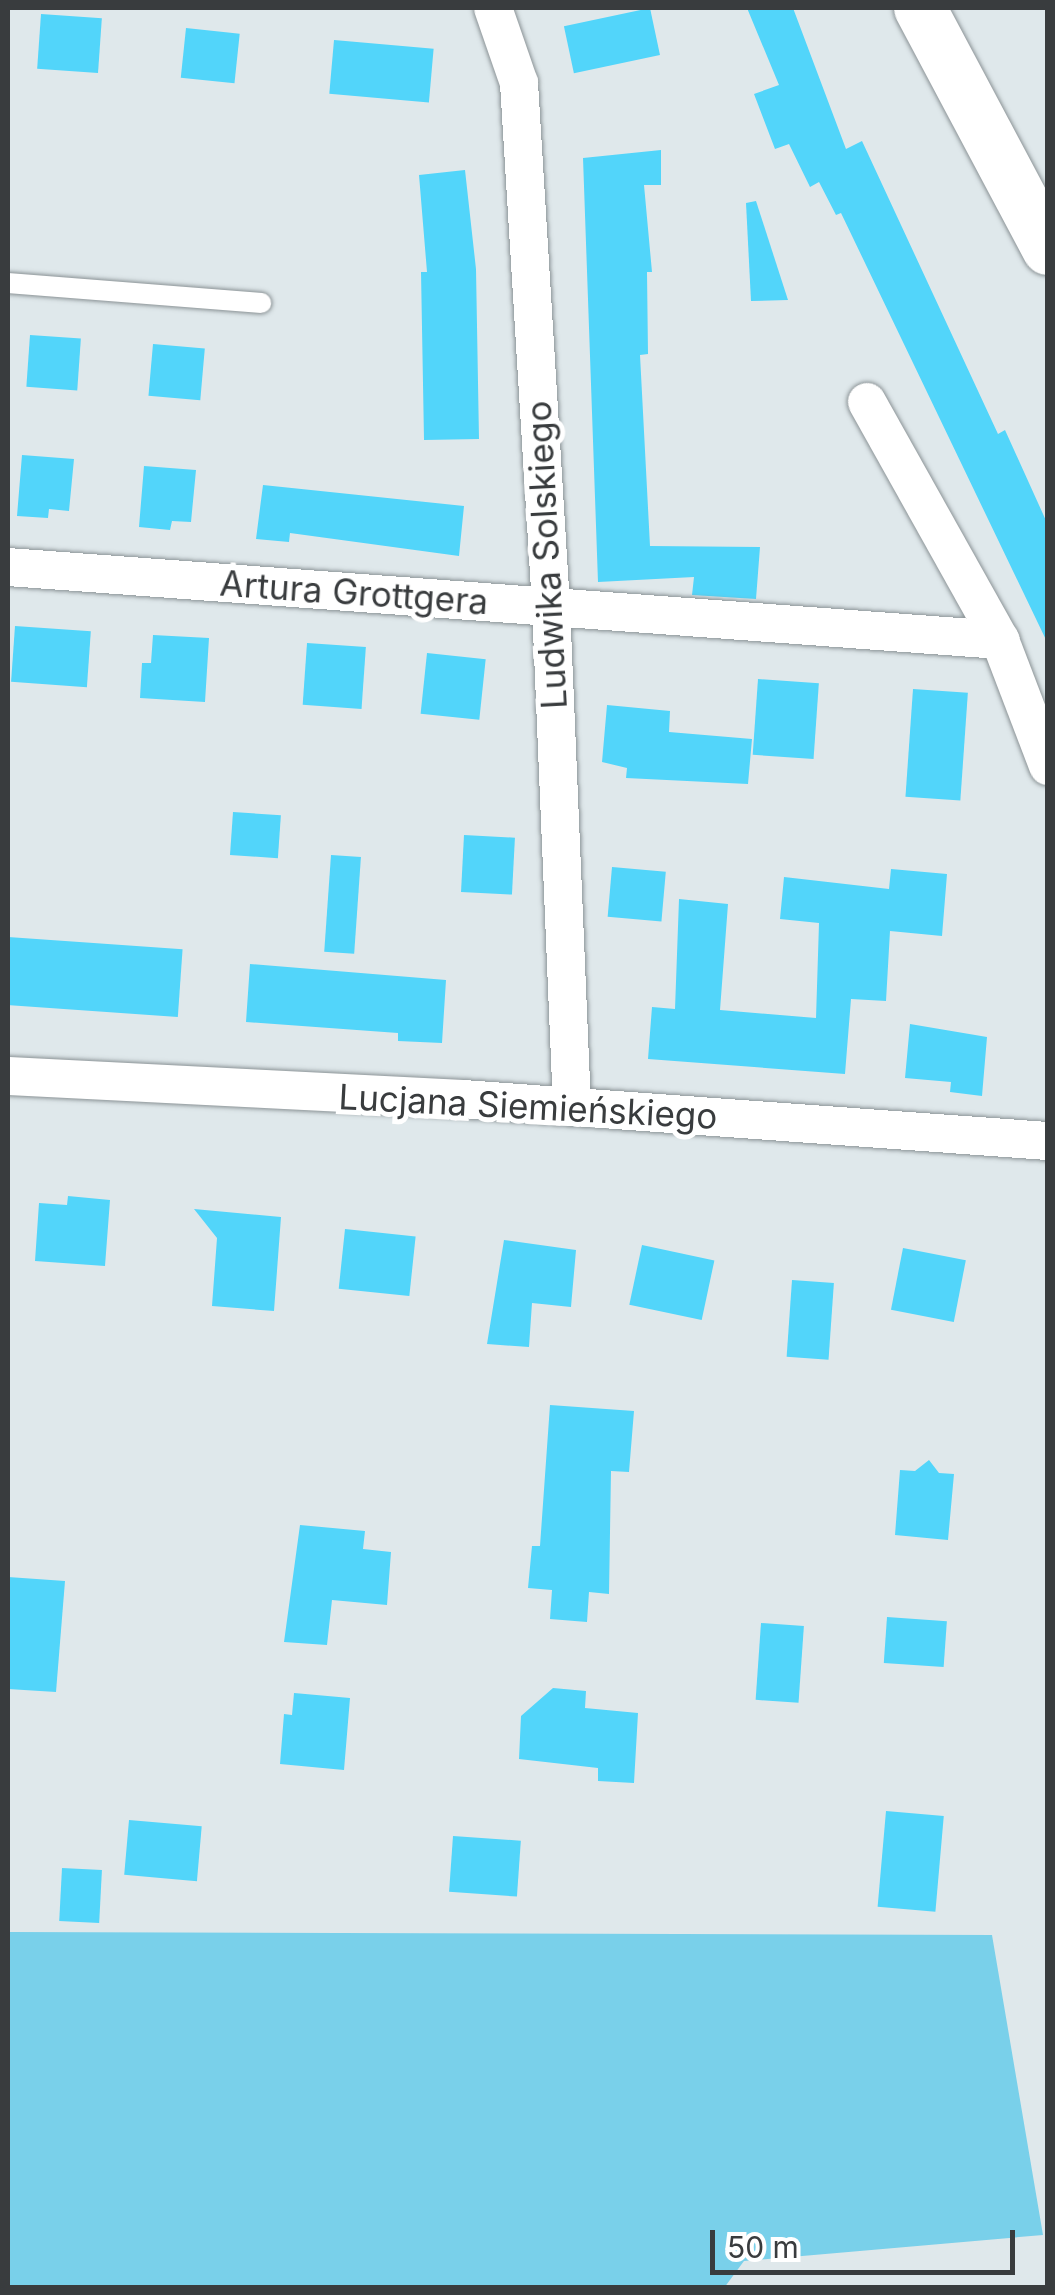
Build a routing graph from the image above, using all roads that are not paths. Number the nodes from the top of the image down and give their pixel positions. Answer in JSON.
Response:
{"nodes":[{"id":1,"x":493,"y":8,"type":"edge"},
{"id":2,"x":920,"y":8,"type":"edge"},
{"id":3,"x":1048,"y":249,"type":"edge"},
{"id":4,"x":8,"y":283,"type":"edge"},
{"id":5,"x":261,"y":303,"type":"dead end"},
{"id":6,"x":867,"y":402,"type":"dead end"},
{"id":7,"x":8,"y":567,"type":"edge"},
{"id":8,"x":551,"y":606,"type":"junction"},
{"id":9,"x":1000,"y":640,"type":"junction"},
{"id":10,"x":1048,"y":766,"type":"edge"},
{"id":11,"x":8,"y":1076,"type":"edge"},
{"id":12,"x":572,"y":1106,"type":"junction"},
{"id":13,"x":1048,"y":1141,"type":"edge"}],
"edges":[{"from":1,"to":8,"type":"street","name":"Ludwika Solskiego"},
{"from":2,"to":3,"type":"street"},
{"from":4,"to":5,"type":"lane"},
{"from":6,"to":9,"type":"street"},
{"from":7,"to":8,"type":"street","name":"Artura Grottgera"},
{"from":8,"to":9,"type":"street","name":"Artura Grottgera"},
{"from":8,"to":12,"type":"street","name":"Ludwika Solskiego"},
{"from":9,"to":10,"type":"street"},
{"from":11,"to":12,"type":"street","name":"Lucjana Siemieńskiego"},
{"from":12,"to":13,"type":"street","name":"Lucjana Siemieńskiego"}]}
